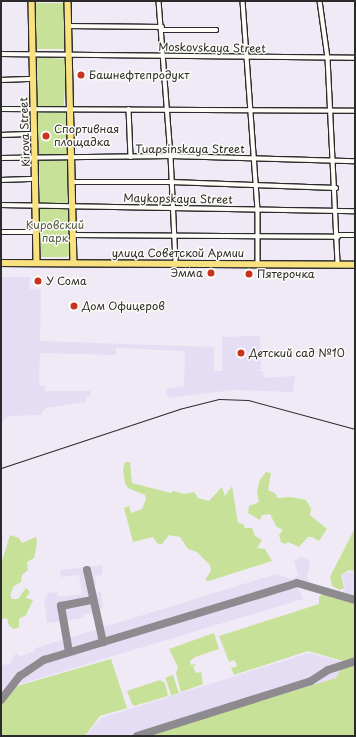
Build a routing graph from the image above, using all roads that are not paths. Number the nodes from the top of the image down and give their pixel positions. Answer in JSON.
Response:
{"nodes":[{"id":1,"x":32,"y":1,"type":"edge"},
{"id":2,"x":68,"y":1,"type":"edge"},
{"id":3,"x":159,"y":1,"type":"edge"},
{"id":4,"x":242,"y":1,"type":"edge"},
{"id":5,"x":320,"y":1,"type":"edge"},
{"id":6,"x":68,"y":26,"type":"junction"},
{"id":7,"x":162,"y":29,"type":"junction"},
{"id":8,"x":216,"y":30,"type":"dead end"},
{"id":9,"x":34,"y":53,"type":"junction"},
{"id":10,"x":1,"y":54,"type":"edge"},
{"id":11,"x":69,"y":54,"type":"junction"},
{"id":12,"x":164,"y":56,"type":"junction"},
{"id":13,"x":248,"y":58,"type":"junction"},
{"id":14,"x":328,"y":58,"type":"junction"},
{"id":15,"x":355,"y":58,"type":"edge"},
{"id":16,"x":34,"y":79,"type":"junction"},
{"id":17,"x":1,"y":80,"type":"edge"},
{"id":18,"x":1,"y":109,"type":"edge"},
{"id":19,"x":71,"y":109,"type":"junction"},
{"id":20,"x":129,"y":109,"type":"junction"},
{"id":21,"x":168,"y":109,"type":"junction"},
{"id":22,"x":34,"y":110,"type":"junction"},
{"id":23,"x":331,"y":111,"type":"junction"},
{"id":24,"x":355,"y":111,"type":"edge"},
{"id":25,"x":251,"y":112,"type":"junction"},
{"id":26,"x":35,"y":134,"type":"junction"},
{"id":27,"x":1,"y":135,"type":"edge"},
{"id":28,"x":171,"y":156,"type":"junction"},
{"id":29,"x":71,"y":157,"type":"junction"},
{"id":30,"x":131,"y":157,"type":"junction"},
{"id":31,"x":1,"y":158,"type":"edge"},
{"id":32,"x":254,"y":158,"type":"junction"},
{"id":33,"x":36,"y":159,"type":"junction"},
{"id":34,"x":334,"y":161,"type":"junction"},
{"id":35,"x":355,"y":161,"type":"edge"},
{"id":36,"x":37,"y":179,"type":"junction"},
{"id":37,"x":1,"y":180,"type":"edge"},
{"id":38,"x":71,"y":182,"type":"junction"},
{"id":39,"x":171,"y":182,"type":"junction"},
{"id":40,"x":256,"y":186,"type":"junction"},
{"id":41,"x":336,"y":188,"type":"junction"},
{"id":42,"x":1,"y":205,"type":"edge"},
{"id":43,"x":36,"y":206,"type":"junction"},
{"id":44,"x":72,"y":206,"type":"junction"},
{"id":45,"x":172,"y":209,"type":"junction"},
{"id":46,"x":258,"y":209,"type":"junction"},
{"id":47,"x":355,"y":211,"type":"edge"},
{"id":48,"x":337,"y":212,"type":"junction"},
{"id":49,"x":1,"y":232,"type":"edge"},
{"id":50,"x":36,"y":232,"type":"junction"},
{"id":51,"x":173,"y":234,"type":"junction"},
{"id":52,"x":73,"y":235,"type":"junction"},
{"id":53,"x":355,"y":235,"type":"edge"},
{"id":54,"x":338,"y":236,"type":"junction"},
{"id":55,"x":258,"y":237,"type":"junction"},
{"id":56,"x":74,"y":262,"type":"junction"},
{"id":57,"x":1,"y":263,"type":"edge"},
{"id":58,"x":37,"y":263,"type":"junction"},
{"id":59,"x":176,"y":263,"type":"junction"},
{"id":60,"x":258,"y":263,"type":"junction"},
{"id":61,"x":338,"y":264,"type":"junction"},
{"id":62,"x":355,"y":265,"type":"edge"}],
"edges":[{"from":1,"to":9,"type":"main road","name":"Kirova Street"},
{"from":2,"to":6,"type":"main road"},
{"from":3,"to":7,"type":"street"},
{"from":4,"to":13,"type":"street"},
{"from":5,"to":14,"type":"street"},
{"from":6,"to":7,"type":"street"},
{"from":6,"to":11,"type":"main road"},
{"from":7,"to":8,"type":"street"},
{"from":7,"to":12,"type":"street"},
{"from":9,"to":10,"type":"street"},
{"from":9,"to":11,"type":"street","name":"Moskovskaya Street"},
{"from":9,"to":16,"type":"main road","name":"Kirova Street"},
{"from":11,"to":12,"type":"street","name":"Moskovskaya Street"},
{"from":11,"to":19,"type":"main road"},
{"from":12,"to":13,"type":"street","name":"Moskovskaya Street"},
{"from":12,"to":21,"type":"street"},
{"from":13,"to":14,"type":"street","name":"Moskovskaya Street"},
{"from":13,"to":25,"type":"street"},
{"from":14,"to":15,"type":"street","name":"Moskovskaya Street"},
{"from":14,"to":23,"type":"street"},
{"from":16,"to":17,"type":"street"},
{"from":16,"to":22,"type":"main road","name":"Kirova Street"},
{"from":18,"to":22,"type":"street"},
{"from":19,"to":20,"type":"street"},
{"from":19,"to":22,"type":"street"},
{"from":19,"to":29,"type":"main road"},
{"from":20,"to":21,"type":"street"},
{"from":20,"to":30,"type":"street"},
{"from":21,"to":25,"type":"street"},
{"from":21,"to":28,"type":"street"},
{"from":22,"to":26,"type":"main road","name":"Kirova Street"},
{"from":23,"to":24,"type":"street"},
{"from":23,"to":25,"type":"street"},
{"from":23,"to":34,"type":"street"},
{"from":25,"to":32,"type":"street"},
{"from":26,"to":27,"type":"street"},
{"from":26,"to":33,"type":"main road","name":"Kirova Street"},
{"from":28,"to":30,"type":"street","name":"Tuapsinskaya Street"},
{"from":28,"to":32,"type":"street","name":"Tuapsinskaya Street"},
{"from":28,"to":39,"type":"street"},
{"from":29,"to":30,"type":"street","name":"Tuapsinskaya Street"},
{"from":29,"to":33,"type":"street","name":"Tuapsinskaya Street"},
{"from":29,"to":38,"type":"main road"},
{"from":31,"to":33,"type":"street","name":"Tuapsinskaya Street"},
{"from":32,"to":34,"type":"street","name":"Tuapsinskaya Street"},
{"from":32,"to":40,"type":"street"},
{"from":33,"to":36,"type":"main road","name":"Kirova Street"},
{"from":34,"to":35,"type":"street","name":"Tuapsinskaya Street"},
{"from":34,"to":41,"type":"street"},
{"from":36,"to":37,"type":"street"},
{"from":36,"to":43,"type":"main road","name":"Kirova Street"},
{"from":38,"to":39,"type":"street"},
{"from":38,"to":44,"type":"main road"},
{"from":39,"to":40,"type":"street"},
{"from":39,"to":45,"type":"street"},
{"from":40,"to":41,"type":"street"},
{"from":40,"to":46,"type":"street"},
{"from":41,"to":48,"type":"street"},
{"from":42,"to":43,"type":"street","name":"Maykopskaya Street"},
{"from":43,"to":44,"type":"street","name":"Maykopskaya Street"},
{"from":43,"to":50,"type":"main road","name":"Kirova Street"},
{"from":44,"to":45,"type":"street","name":"Maykopskaya Street"},
{"from":44,"to":52,"type":"main road"},
{"from":45,"to":46,"type":"street","name":"Maykopskaya Street"},
{"from":45,"to":51,"type":"street"},
{"from":46,"to":48,"type":"street","name":"Maykopskaya Street"},
{"from":46,"to":55,"type":"street"},
{"from":47,"to":48,"type":"street","name":"Maykopskaya Street"},
{"from":48,"to":54,"type":"street"},
{"from":49,"to":50,"type":"street"},
{"from":50,"to":58,"type":"main road","name":"Kirova Street"},
{"from":51,"to":52,"type":"street"},
{"from":51,"to":55,"type":"street"},
{"from":51,"to":59,"type":"street"},
{"from":52,"to":56,"type":"main road"},
{"from":53,"to":54,"type":"street"},
{"from":54,"to":55,"type":"street"},
{"from":54,"to":61,"type":"street"},
{"from":55,"to":60,"type":"street"},
{"from":56,"to":58,"type":"main road","name":"улица Советской Армии"},
{"from":56,"to":59,"type":"main road","name":"улица Советской Армии"},
{"from":57,"to":58,"type":"main road","name":"улица Советской Армии"},
{"from":59,"to":60,"type":"main road","name":"улица Советской Армии"},
{"from":60,"to":61,"type":"main road","name":"улица Советской Армии"},
{"from":61,"to":62,"type":"main road","name":"улица Советской Армии"}]}
